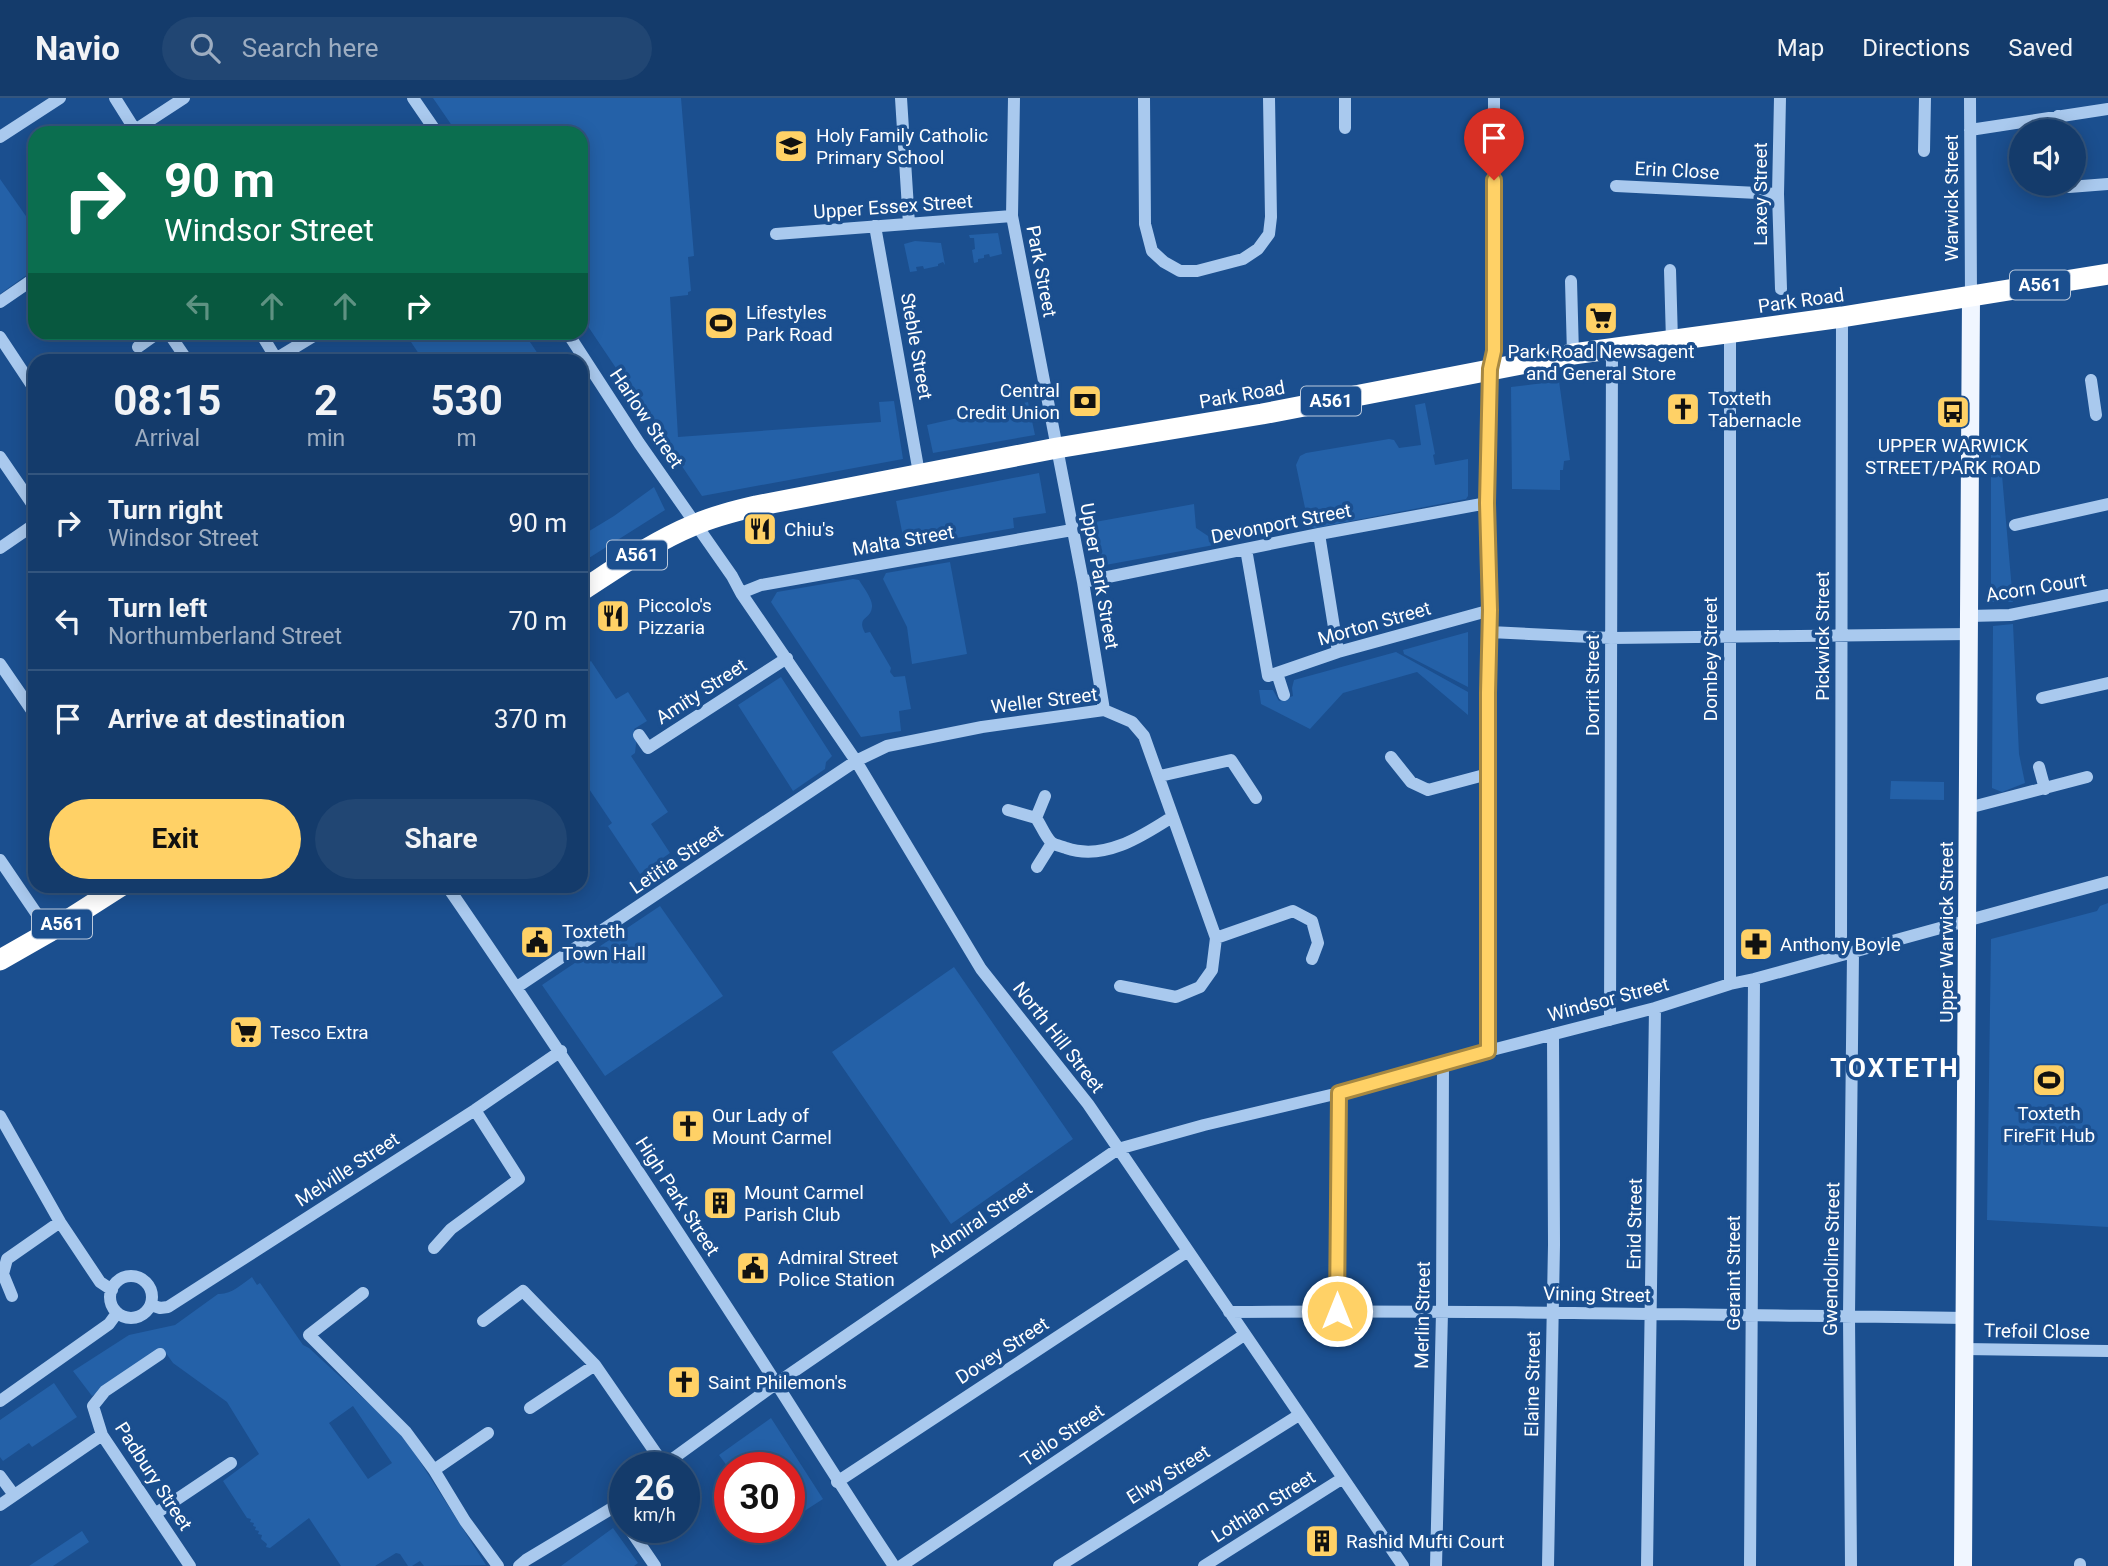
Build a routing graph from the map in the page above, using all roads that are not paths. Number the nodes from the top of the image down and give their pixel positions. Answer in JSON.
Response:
{"nodes":[{"id":1,"x":60,"y":98,"type":"edge"},
{"id":2,"x":115,"y":98,"type":"edge"},
{"id":3,"x":184,"y":98,"type":"edge"},
{"id":4,"x":413,"y":98,"type":"edge"},
{"id":5,"x":901,"y":98,"type":"edge"},
{"id":6,"x":1014,"y":98,"type":"edge"},
{"id":7,"x":1144,"y":98,"type":"edge"},
{"id":8,"x":1269,"y":98,"type":"edge"},
{"id":9,"x":1345,"y":98,"type":"edge"},
{"id":10,"x":1494,"y":98,"type":"edge"},
{"id":11,"x":1780,"y":98,"type":"edge"},
{"id":12,"x":1925,"y":98,"type":"edge"},
{"id":13,"x":1970,"y":98,"type":"edge"},
{"id":14,"x":2108,"y":109,"type":"edge"},
{"id":15,"x":2058,"y":116,"type":"junction"},
{"id":16,"x":2059,"y":119,"type":"edge"},
{"id":17,"x":132,"y":126,"type":"edge"},
{"id":18,"x":144,"y":126,"type":"edge"},
{"id":19,"x":432,"y":126,"type":"edge"},
{"id":20,"x":1345,"y":128,"type":"dead end"},
{"id":21,"x":1970,"y":130,"type":"junction"},
{"id":22,"x":0,"y":137,"type":"edge"},
{"id":23,"x":1924,"y":151,"type":"dead end"},
{"id":24,"x":2108,"y":184,"type":"edge"},
{"id":25,"x":1616,"y":186,"type":"dead end"},
{"id":26,"x":2086,"y":186,"type":"edge"},
{"id":27,"x":1778,"y":194,"type":"junction"},
{"id":28,"x":1012,"y":216,"type":"junction"},
{"id":29,"x":909,"y":224,"type":"junction"},
{"id":30,"x":875,"y":226,"type":"junction"},
{"id":31,"x":776,"y":234,"type":"dead end"},
{"id":32,"x":1670,"y":270,"type":"dead end"},
{"id":33,"x":2108,"y":274,"type":"edge"},
{"id":34,"x":1571,"y":281,"type":"dead end"},
{"id":35,"x":28,"y":283,"type":"edge"},
{"id":36,"x":1781,"y":289,"type":"dead end"},
{"id":37,"x":1971,"y":298,"type":"junction"},
{"id":38,"x":0,"y":302,"type":"edge"},
{"id":39,"x":1842,"y":317,"type":"junction"},
{"id":40,"x":1730,"y":334,"type":"junction"},
{"id":41,"x":0,"y":337,"type":"edge"},
{"id":42,"x":147,"y":340,"type":"edge"},
{"id":43,"x":307,"y":340,"type":"edge"},
{"id":44,"x":1672,"y":341,"type":"junction"},
{"id":45,"x":138,"y":346,"type":"dead end"},
{"id":46,"x":1612,"y":350,"type":"junction"},
{"id":47,"x":285,"y":354,"type":"edge"},
{"id":48,"x":1573,"y":354,"type":"junction"},
{"id":49,"x":588,"y":364,"type":"edge"},
{"id":50,"x":1490,"y":369,"type":"junction"},
{"id":51,"x":28,"y":379,"type":"edge"},
{"id":52,"x":2108,"y":389,"type":"edge"},
{"id":53,"x":2096,"y":415,"type":"dead end"},
{"id":54,"x":1057,"y":448,"type":"junction"},
{"id":55,"x":0,"y":457,"type":"edge"},
{"id":56,"x":919,"y":473,"type":"junction"},
{"id":57,"x":28,"y":498,"type":"edge"},
{"id":58,"x":1487,"y":503,"type":"junction"},
{"id":59,"x":2108,"y":504,"type":"edge"},
{"id":60,"x":695,"y":524,"type":"junction"},
{"id":61,"x":2015,"y":525,"type":"dead end"},
{"id":62,"x":28,"y":529,"type":"edge"},
{"id":63,"x":1072,"y":530,"type":"junction"},
{"id":64,"x":1319,"y":534,"type":"junction"},
{"id":65,"x":0,"y":548,"type":"edge"},
{"id":66,"x":1246,"y":549,"type":"junction"},
{"id":67,"x":1083,"y":582,"type":"junction"},
{"id":68,"x":588,"y":586,"type":"edge"},
{"id":69,"x":741,"y":593,"type":"junction"},
{"id":70,"x":2108,"y":595,"type":"edge"},
{"id":71,"x":1490,"y":610,"type":"junction"},
{"id":72,"x":1969,"y":616,"type":"junction"},
{"id":73,"x":1490,"y":632,"type":"junction"},
{"id":74,"x":1969,"y":634,"type":"junction"},
{"id":75,"x":1842,"y":635,"type":"junction"},
{"id":76,"x":1611,"y":638,"type":"junction"},
{"id":77,"x":1730,"y":638,"type":"junction"},
{"id":78,"x":1338,"y":652,"type":"junction"},
{"id":79,"x":787,"y":658,"type":"junction"},
{"id":80,"x":0,"y":664,"type":"edge"},
{"id":81,"x":1273,"y":675,"type":"junction"},
{"id":82,"x":2108,"y":683,"type":"edge"},
{"id":83,"x":1284,"y":695,"type":"dead end"},
{"id":84,"x":2042,"y":698,"type":"dead end"},
{"id":85,"x":28,"y":705,"type":"edge"},
{"id":86,"x":1104,"y":710,"type":"junction"},
{"id":87,"x":639,"y":735,"type":"dead end"},
{"id":88,"x":1391,"y":757,"type":"dead end"},
{"id":89,"x":856,"y":761,"type":"junction"},
{"id":90,"x":2039,"y":768,"type":"dead end"},
{"id":91,"x":1488,"y":774,"type":"junction"},
{"id":92,"x":1160,"y":776,"type":"junction"},
{"id":93,"x":2087,"y":777,"type":"dead end"},
{"id":94,"x":2045,"y":789,"type":"junction"},
{"id":95,"x":1045,"y":796,"type":"dead end"},
{"id":96,"x":1256,"y":798,"type":"dead end"},
{"id":97,"x":1968,"y":808,"type":"junction"},
{"id":98,"x":1008,"y":810,"type":"dead end"},
{"id":99,"x":1172,"y":817,"type":"junction"},
{"id":100,"x":1036,"y":818,"type":"junction"},
{"id":101,"x":1052,"y":843,"type":"junction"},
{"id":102,"x":0,"y":860,"type":"edge"},
{"id":103,"x":1037,"y":867,"type":"dead end"},
{"id":104,"x":2108,"y":882,"type":"edge"},
{"id":105,"x":110,"y":893,"type":"edge"},
{"id":106,"x":452,"y":893,"type":"edge"},
{"id":107,"x":1968,"y":922,"type":"junction"},
{"id":108,"x":49,"y":932,"type":"junction"},
{"id":109,"x":1216,"y":938,"type":"junction"},
{"id":110,"x":1847,"y":954,"type":"junction"},
{"id":111,"x":1312,"y":959,"type":"dead end"},
{"id":112,"x":0,"y":960,"type":"edge"},
{"id":113,"x":1754,"y":979,"type":"junction"},
{"id":114,"x":1730,"y":984,"type":"junction"},
{"id":115,"x":1120,"y":986,"type":"dead end"},
{"id":116,"x":517,"y":987,"type":"junction"},
{"id":117,"x":1655,"y":1008,"type":"junction"},
{"id":118,"x":1610,"y":1020,"type":"junction"},
{"id":119,"x":1553,"y":1034,"type":"junction"},
{"id":120,"x":561,"y":1051,"type":"junction"},
{"id":121,"x":1488,"y":1051,"type":"junction"},
{"id":122,"x":1443,"y":1063,"type":"junction"},
{"id":123,"x":1339,"y":1093,"type":"junction"},
{"id":124,"x":475,"y":1110,"type":"junction"},
{"id":125,"x":0,"y":1116,"type":"edge"},
{"id":126,"x":1118,"y":1149,"type":"junction"},
{"id":127,"x":60,"y":1222,"type":"junction"},
{"id":128,"x":433,"y":1248,"type":"dead end"},
{"id":129,"x":1188,"y":1251,"type":"junction"},
{"id":130,"x":112,"y":1290,"type":"junction"},
{"id":131,"x":363,"y":1293,"type":"dead end"},
{"id":132,"x":12,"y":1296,"type":"dead end"},
{"id":133,"x":151,"y":1305,"type":"junction"},
{"id":134,"x":1337,"y":1311,"type":"junction"},
{"id":135,"x":1229,"y":1312,"type":"junction"},
{"id":136,"x":1442,"y":1312,"type":"junction"},
{"id":137,"x":117,"y":1313,"type":"junction"},
{"id":138,"x":1553,"y":1313,"type":"junction"},
{"id":139,"x":1652,"y":1314,"type":"junction"},
{"id":140,"x":1752,"y":1314,"type":"junction"},
{"id":141,"x":1849,"y":1316,"type":"junction"},
{"id":142,"x":1965,"y":1318,"type":"junction"},
{"id":143,"x":483,"y":1321,"type":"dead end"},
{"id":144,"x":1244,"y":1335,"type":"junction"},
{"id":145,"x":1964,"y":1349,"type":"junction"},
{"id":146,"x":2108,"y":1351,"type":"edge"},
{"id":147,"x":160,"y":1354,"type":"dead end"},
{"id":148,"x":595,"y":1365,"type":"junction"},
{"id":149,"x":777,"y":1383,"type":"junction"},
{"id":150,"x":0,"y":1401,"type":"edge"},
{"id":151,"x":530,"y":1408,"type":"dead end"},
{"id":152,"x":1299,"y":1415,"type":"junction"},
{"id":153,"x":488,"y":1433,"type":"dead end"},
{"id":154,"x":102,"y":1436,"type":"junction"},
{"id":155,"x":652,"y":1452,"type":"edge"},
{"id":156,"x":683,"y":1452,"type":"edge"},
{"id":157,"x":231,"y":1463,"type":"dead end"},
{"id":158,"x":434,"y":1470,"type":"junction"},
{"id":159,"x":0,"y":1476,"type":"edge"},
{"id":160,"x":1343,"y":1479,"type":"junction"},
{"id":161,"x":837,"y":1482,"type":"junction"},
{"id":162,"x":14,"y":1495,"type":"junction"},
{"id":163,"x":0,"y":1504,"type":"edge"},
{"id":164,"x":609,"y":1510,"type":"edge"},
{"id":165,"x":155,"y":1514,"type":"junction"},
{"id":166,"x":639,"y":1543,"type":"edge"},
{"id":167,"x":525,"y":1564,"type":"edge"},
{"id":168,"x":190,"y":1566,"type":"edge"},
{"id":169,"x":498,"y":1566,"type":"edge"},
{"id":170,"x":655,"y":1566,"type":"edge"},
{"id":171,"x":894,"y":1566,"type":"edge"},
{"id":172,"x":901,"y":1566,"type":"edge"},
{"id":173,"x":1059,"y":1566,"type":"edge"},
{"id":174,"x":1204,"y":1566,"type":"edge"},
{"id":175,"x":1403,"y":1566,"type":"edge"},
{"id":176,"x":1436,"y":1566,"type":"edge"},
{"id":177,"x":1548,"y":1566,"type":"edge"},
{"id":178,"x":1647,"y":1566,"type":"edge"},
{"id":179,"x":1750,"y":1566,"type":"edge"},
{"id":180,"x":1851,"y":1566,"type":"edge"},
{"id":181,"x":1963,"y":1566,"type":"edge"}],
"edges":[{"from":1,"to":22,"type":"street"},
{"from":2,"to":17,"type":"street"},
{"from":3,"to":18,"type":"street"},
{"from":4,"to":19,"type":"street"},
{"from":5,"to":29,"type":"street"},
{"from":6,"to":28,"type":"street","name":"Park Street"},
{"from":7,"to":8,"type":"street"},
{"from":9,"to":20,"type":"street"},
{"from":10,"to":50,"type":"street"},
{"from":11,"to":27,"type":"street","name":"Laxey Street"},
{"from":12,"to":23,"type":"street","name":"Warwick Street"},
{"from":13,"to":21,"type":"street","name":"Warwick Street"},
{"from":14,"to":15,"type":"street"},
{"from":15,"to":16,"type":"street"},
{"from":15,"to":21,"type":"street"},
{"from":21,"to":37,"type":"street","name":"Warwick Street"},
{"from":24,"to":26,"type":"street"},
{"from":25,"to":27,"type":"street","name":"Erin Close"},
{"from":27,"to":36,"type":"street","name":"Laxey Street"},
{"from":28,"to":29,"type":"street","name":"Upper Essex Street"},
{"from":28,"to":54,"type":"street","name":"Park Street"},
{"from":29,"to":30,"type":"street","name":"Upper Essex Street"},
{"from":30,"to":31,"type":"street","name":"Upper Essex Street"},
{"from":30,"to":56,"type":"street","name":"Steble Street"},
{"from":32,"to":44,"type":"street"},
{"from":33,"to":37,"type":"highway","number":"A561"},
{"from":34,"to":48,"type":"street"},
{"from":35,"to":38,"type":"street"},
{"from":37,"to":39,"type":"highway","name":"Park Road","number":"A561"},
{"from":37,"to":72,"type":"main road","name":"Upper Warwick Street"},
{"from":39,"to":40,"type":"highway","name":"Park Road","number":"A561"},
{"from":39,"to":75,"type":"street","name":"Pickwick Street"},
{"from":40,"to":44,"type":"highway","name":"Park Road","number":"A561"},
{"from":40,"to":77,"type":"street","name":"Dombey Street"},
{"from":41,"to":51,"type":"street"},
{"from":42,"to":45,"type":"street"},
{"from":43,"to":47,"type":"street"},
{"from":44,"to":46,"type":"highway","name":"Park Road","number":"A561"},
{"from":46,"to":48,"type":"highway","name":"Park Road","number":"A561"},
{"from":46,"to":76,"type":"street","name":"Dorrit Street"},
{"from":48,"to":50,"type":"highway","name":"Park Road","number":"A561"},
{"from":49,"to":60,"type":"street","name":"Harlow Street"},
{"from":50,"to":54,"type":"highway","name":"Park Road","number":"A561"},
{"from":50,"to":58,"type":"street"},
{"from":52,"to":53,"type":"street"},
{"from":54,"to":56,"type":"highway","name":"Park Road","number":"A561"},
{"from":54,"to":63,"type":"street","name":"Upper Park Street"},
{"from":55,"to":57,"type":"street"},
{"from":56,"to":60,"type":"highway","name":"Park Road","number":"A561"},
{"from":58,"to":64,"type":"street","name":"Devonport Street"},
{"from":58,"to":71,"type":"street"},
{"from":59,"to":61,"type":"street"},
{"from":60,"to":68,"type":"highway","name":"Park Road","number":"A561"},
{"from":60,"to":69,"type":"street","name":"North Hill Street"},
{"from":62,"to":65,"type":"street"},
{"from":63,"to":67,"type":"street","name":"Upper Park Street"},
{"from":63,"to":69,"type":"street","name":"Malta Street"},
{"from":64,"to":66,"type":"street","name":"Devonport Street"},
{"from":64,"to":78,"type":"street"},
{"from":66,"to":67,"type":"street","name":"Devonport Street"},
{"from":66,"to":81,"type":"street"},
{"from":67,"to":86,"type":"street","name":"Upper Park Street"},
{"from":69,"to":79,"type":"street","name":"North Hill Street"},
{"from":70,"to":72,"type":"street","name":"Acorn Court"},
{"from":71,"to":73,"type":"street"},
{"from":71,"to":78,"type":"street","name":"Morton Street"},
{"from":72,"to":74,"type":"main road","name":"Upper Warwick Street"},
{"from":73,"to":76,"type":"street"},
{"from":73,"to":91,"type":"street"},
{"from":74,"to":75,"type":"street"},
{"from":74,"to":97,"type":"main road","name":"Upper Warwick Street"},
{"from":75,"to":77,"type":"street"},
{"from":75,"to":110,"type":"street","name":"Pickwick Street"},
{"from":76,"to":77,"type":"street"},
{"from":76,"to":118,"type":"street","name":"Dorrit Street"},
{"from":77,"to":114,"type":"street","name":"Dombey Street"},
{"from":78,"to":81,"type":"street","name":"Morton Street"},
{"from":79,"to":87,"type":"street","name":"Amity Street"},
{"from":79,"to":89,"type":"street","name":"North Hill Street"},
{"from":80,"to":85,"type":"street"},
{"from":81,"to":83,"type":"street"},
{"from":82,"to":84,"type":"street"},
{"from":86,"to":89,"type":"street","name":"Weller Street"},
{"from":86,"to":92,"type":"street","name":"Weller Street"},
{"from":88,"to":91,"type":"street"},
{"from":89,"to":116,"type":"street","name":"Letitia Street"},
{"from":89,"to":126,"type":"street","name":"North Hill Street"},
{"from":90,"to":94,"type":"street"},
{"from":91,"to":121,"type":"street"},
{"from":92,"to":96,"type":"street"},
{"from":92,"to":99,"type":"street","name":"Weller Street"},
{"from":93,"to":94,"type":"street"},
{"from":94,"to":97,"type":"street"},
{"from":95,"to":100,"type":"street"},
{"from":97,"to":107,"type":"main road","name":"Upper Warwick Street"},
{"from":98,"to":100,"type":"street"},
{"from":99,"to":101,"type":"street"},
{"from":99,"to":109,"type":"street","name":"Weller Street"},
{"from":100,"to":101,"type":"street"},
{"from":101,"to":103,"type":"street"},
{"from":102,"to":108,"type":"street"},
{"from":104,"to":107,"type":"street","name":"Windsor Street"},
{"from":105,"to":108,"type":"highway","number":"A561"},
{"from":106,"to":116,"type":"street","name":"High Park Street"},
{"from":107,"to":110,"type":"street","name":"Windsor Street"},
{"from":107,"to":142,"type":"main road","name":"Upper Warwick Street"},
{"from":108,"to":112,"type":"highway","number":"A561"},
{"from":109,"to":111,"type":"street"},
{"from":109,"to":115,"type":"street"},
{"from":110,"to":113,"type":"street","name":"Windsor Street"},
{"from":110,"to":141,"type":"street","name":"Gwendoline Street"},
{"from":113,"to":114,"type":"street","name":"Windsor Street"},
{"from":113,"to":140,"type":"street","name":"Geraint Street"},
{"from":114,"to":117,"type":"street","name":"Windsor Street"},
{"from":116,"to":120,"type":"street","name":"High Park Street"},
{"from":117,"to":118,"type":"street","name":"Windsor Street"},
{"from":117,"to":139,"type":"street","name":"Enid Street"},
{"from":118,"to":119,"type":"street","name":"Windsor Street"},
{"from":119,"to":121,"type":"street","name":"Windsor Street"},
{"from":119,"to":138,"type":"street","name":"Elaine Street"},
{"from":120,"to":124,"type":"street","name":"Melville Street"},
{"from":120,"to":149,"type":"street","name":"High Park Street"},
{"from":121,"to":122,"type":"street","name":"Windsor Street"},
{"from":122,"to":123,"type":"street","name":"Windsor Street"},
{"from":122,"to":136,"type":"street","name":"Merlin Street"},
{"from":123,"to":126,"type":"street","name":"Windsor Street"},
{"from":123,"to":134,"type":"street"},
{"from":124,"to":128,"type":"street"},
{"from":124,"to":133,"type":"street","name":"Melville Street"},
{"from":125,"to":127,"type":"street"},
{"from":126,"to":129,"type":"street","name":"North Hill Street"},
{"from":126,"to":149,"type":"street","name":"Admiral Street"},
{"from":127,"to":130,"type":"street"},
{"from":127,"to":132,"type":"street"},
{"from":129,"to":135,"type":"street","name":"North Hill Street"},
{"from":129,"to":161,"type":"street","name":"Dovey Street"},
{"from":130,"to":133,"type":"street"},
{"from":130,"to":137,"type":"street"},
{"from":131,"to":158,"type":"street"},
{"from":133,"to":137,"type":"street","name":"Melville Street"},
{"from":134,"to":135,"type":"street","name":"Vining Street"},
{"from":134,"to":136,"type":"street","name":"Vining Street"},
{"from":135,"to":144,"type":"street","name":"North Hill Street"},
{"from":136,"to":138,"type":"street","name":"Vining Street"},
{"from":136,"to":176,"type":"street","name":"Merlin Street"},
{"from":137,"to":150,"type":"street"},
{"from":138,"to":139,"type":"street","name":"Vining Street"},
{"from":138,"to":177,"type":"street","name":"Elaine Street"},
{"from":139,"to":140,"type":"street","name":"Vining Street"},
{"from":139,"to":178,"type":"street","name":"Enid Street"},
{"from":140,"to":141,"type":"street","name":"Vining Street"},
{"from":140,"to":179,"type":"street","name":"Geraint Street"},
{"from":141,"to":142,"type":"street","name":"Vining Street"},
{"from":141,"to":180,"type":"street","name":"Gwendoline Street"},
{"from":142,"to":145,"type":"main road","name":"Upper Warwick Street"},
{"from":143,"to":148,"type":"street"},
{"from":144,"to":152,"type":"street","name":"North Hill Street"},
{"from":144,"to":172,"type":"street","name":"Teilo Street"},
{"from":145,"to":146,"type":"street","name":"Trefoil Close"},
{"from":145,"to":181,"type":"main road","name":"Upper Warwick Street"},
{"from":147,"to":154,"type":"street","name":"Padbury Street"},
{"from":148,"to":151,"type":"street"},
{"from":148,"to":155,"type":"street"},
{"from":149,"to":156,"type":"street","name":"Admiral Street"},
{"from":149,"to":161,"type":"street","name":"High Park Street"},
{"from":152,"to":160,"type":"street","name":"North Hill Street"},
{"from":152,"to":173,"type":"street","name":"Elwy Street"},
{"from":153,"to":158,"type":"street"},
{"from":154,"to":162,"type":"street"},
{"from":154,"to":165,"type":"street","name":"Padbury Street"},
{"from":157,"to":165,"type":"street"},
{"from":158,"to":169,"type":"street"},
{"from":159,"to":162,"type":"street"},
{"from":160,"to":174,"type":"street","name":"Lothian Street"},
{"from":160,"to":175,"type":"street","name":"North Hill Street"},
{"from":161,"to":171,"type":"street","name":"High Park Street"},
{"from":162,"to":163,"type":"street"},
{"from":164,"to":167,"type":"street"},
{"from":165,"to":168,"type":"street","name":"Padbury Street"},
{"from":166,"to":170,"type":"street"}]}
